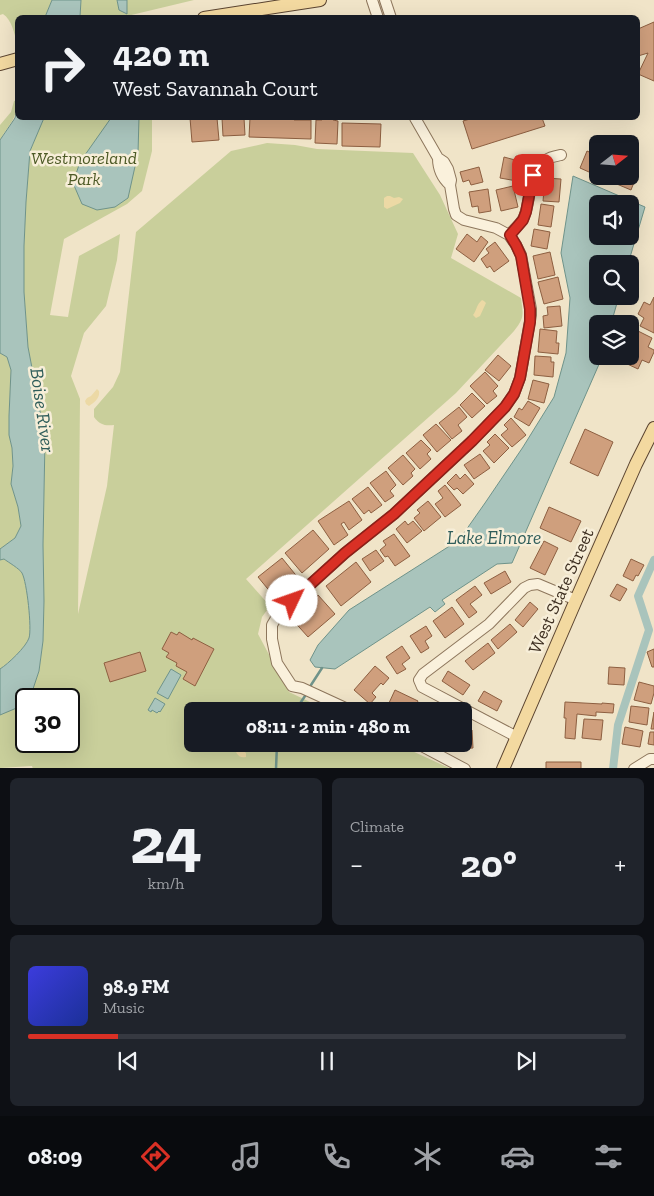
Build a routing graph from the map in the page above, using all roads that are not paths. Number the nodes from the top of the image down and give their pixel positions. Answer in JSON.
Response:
{"nodes":[{"id":1,"x":320,"y":0,"type":"edge"},
{"id":2,"x":372,"y":0,"type":"edge"},
{"id":3,"x":386,"y":0,"type":"edge"},
{"id":4,"x":223,"y":15,"type":"edge"},
{"id":5,"x":377,"y":15,"type":"edge"},
{"id":6,"x":390,"y":15,"type":"edge"},
{"id":7,"x":15,"y":60,"type":"edge"},
{"id":8,"x":0,"y":64,"type":"edge"},
{"id":9,"x":416,"y":120,"type":"edge"},
{"id":10,"x":561,"y":155,"type":"dead end"},
{"id":11,"x":510,"y":235,"type":"junction"},
{"id":12,"x":654,"y":428,"type":"edge"},
{"id":13,"x":576,"y":600,"type":"junction"},
{"id":14,"x":332,"y":702,"type":"edge"},
{"id":15,"x":516,"y":736,"type":"junction"},
{"id":16,"x":434,"y":752,"type":"edge"},
{"id":17,"x":654,"y":758,"type":"edge"},
{"id":18,"x":465,"y":768,"type":"edge"},
{"id":19,"x":503,"y":768,"type":"edge"},
{"id":20,"x":634,"y":768,"type":"edge"}],
"edges":[{"from":1,"to":4,"type":"main road"},
{"from":2,"to":5,"type":"street"},
{"from":3,"to":6,"type":"street"},
{"from":7,"to":8,"type":"main road"},
{"from":9,"to":11,"type":"street"},
{"from":10,"to":11,"type":"street"},
{"from":11,"to":14,"type":"street"},
{"from":12,"to":13,"type":"main road","name":"West State Street"},
{"from":13,"to":15,"type":"main road","name":"West State Street"},
{"from":13,"to":15,"type":"street"},
{"from":15,"to":19,"type":"main road","name":"West State Street"},
{"from":16,"to":18,"type":"street"},
{"from":17,"to":20,"type":"street"}]}
